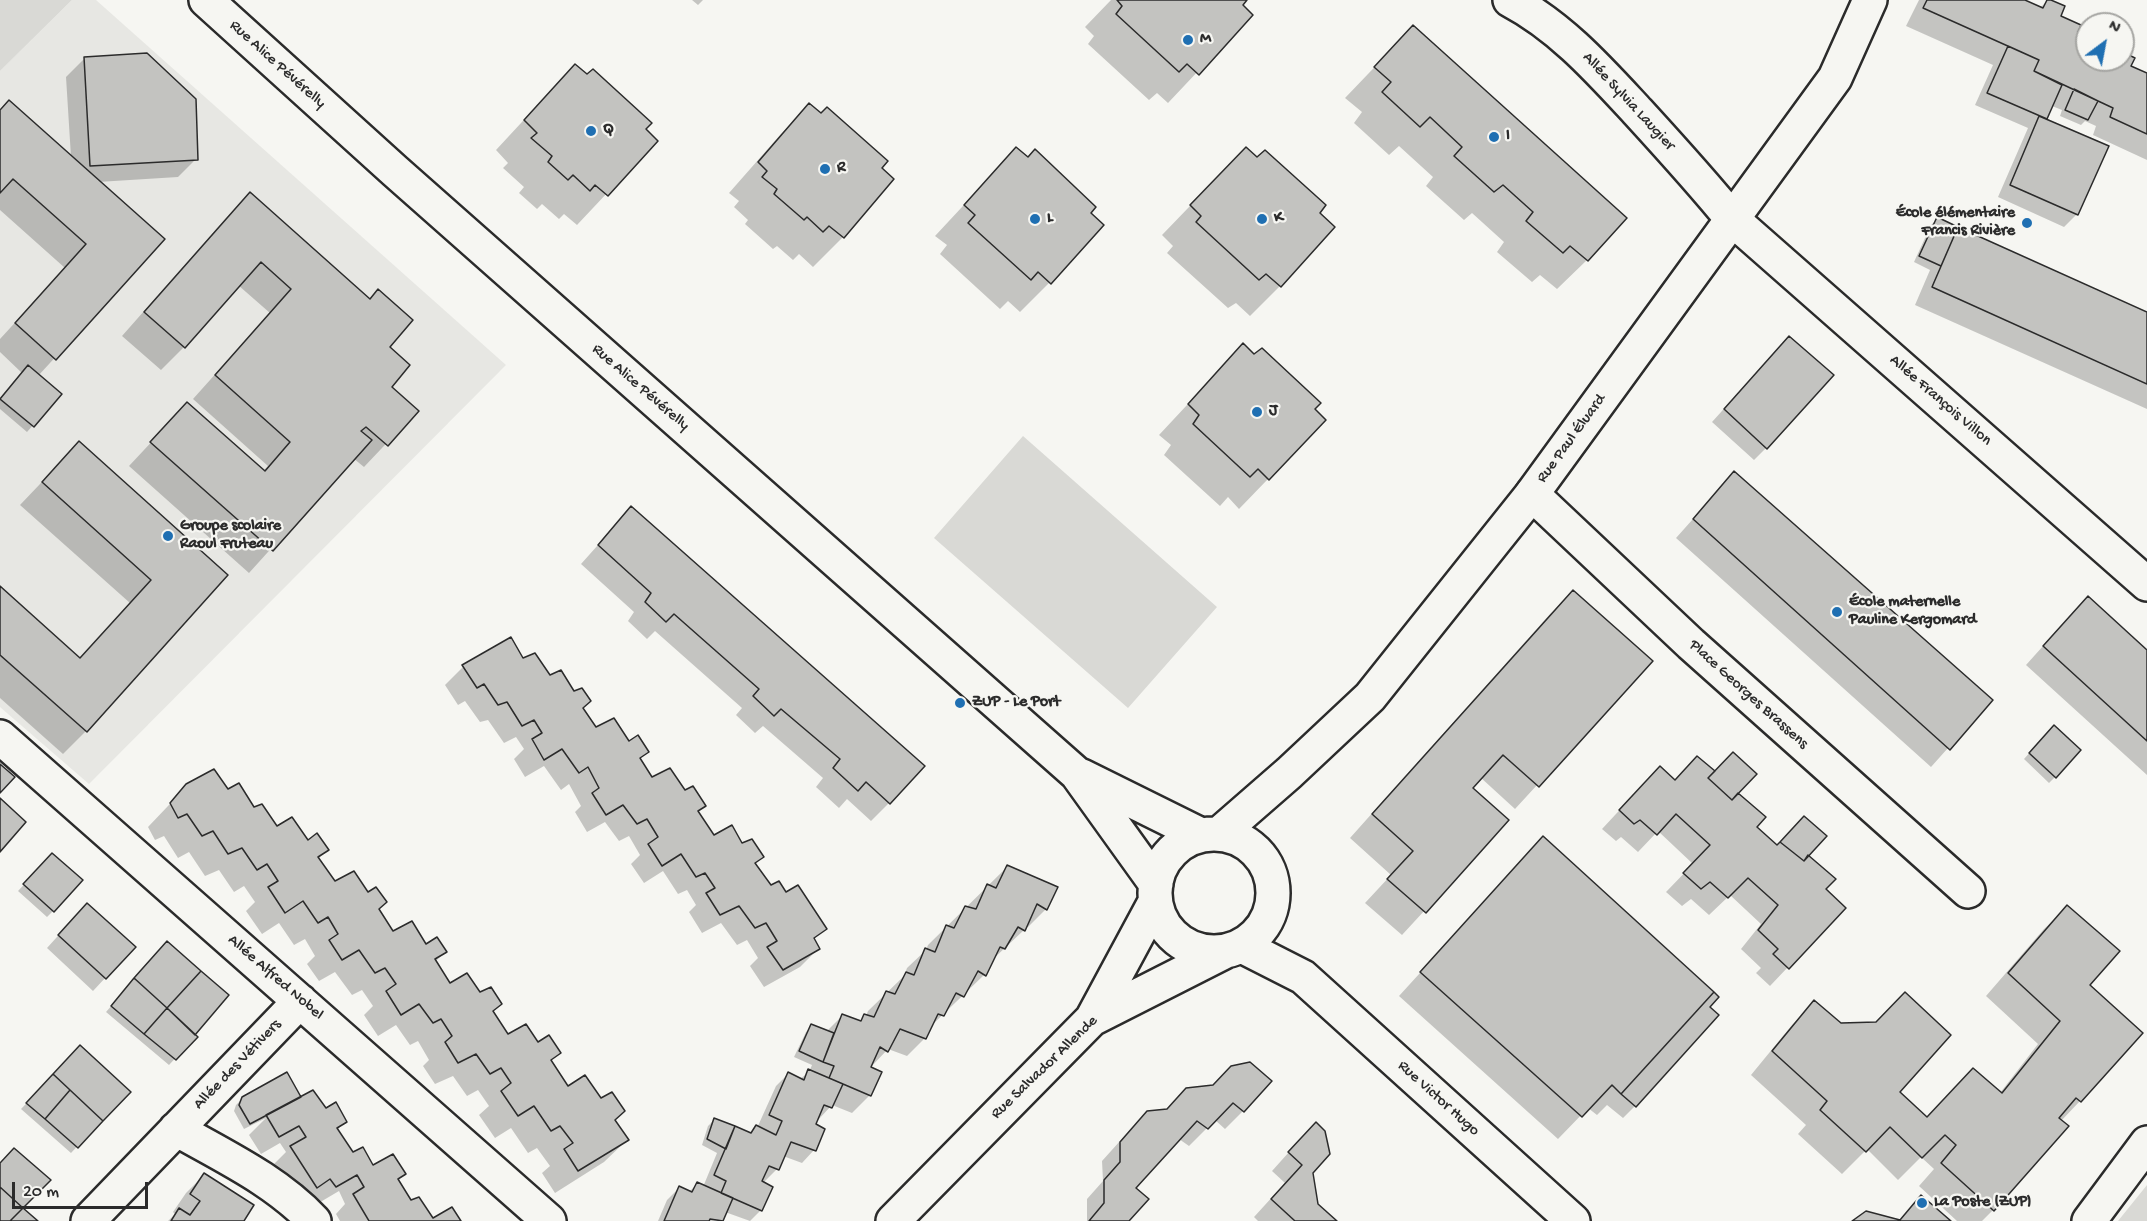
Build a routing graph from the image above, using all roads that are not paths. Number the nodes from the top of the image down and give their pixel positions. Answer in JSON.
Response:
{"nodes":[{"id":1,"x":206,"y":0,"type":"edge"},
{"id":2,"x":1510,"y":0,"type":"edge"},
{"id":3,"x":1870,"y":0,"type":"edge"},
{"id":4,"x":1732,"y":219,"type":"junction"},
{"id":5,"x":1532,"y":494,"type":"junction"},
{"id":6,"x":2147,"y":584,"type":"edge"},
{"id":7,"x":0,"y":737,"type":"edge"},
{"id":8,"x":1077,"y":774,"type":"junction"},
{"id":9,"x":1210,"y":835,"type":"junction"},
{"id":10,"x":1968,"y":891,"type":"dead end"},
{"id":11,"x":1155,"y":893,"type":"junction"},
{"id":12,"x":1233,"y":949,"type":"junction"},
{"id":13,"x":300,"y":1001,"type":"junction"},
{"id":14,"x":1092,"y":1019,"type":"junction"},
{"id":15,"x":176,"y":1130,"type":"junction"},
{"id":16,"x":2147,"y":1143,"type":"edge"},
{"id":17,"x":88,"y":1221,"type":"edge"},
{"id":18,"x":314,"y":1221,"type":"edge"},
{"id":19,"x":549,"y":1221,"type":"edge"},
{"id":20,"x":893,"y":1221,"type":"edge"},
{"id":21,"x":1573,"y":1221,"type":"edge"},
{"id":22,"x":2089,"y":1221,"type":"edge"}],
"edges":[{"from":1,"to":8,"type":"street","name":"Rue Alice Pévérelly"},
{"from":2,"to":4,"type":"street","name":"Allée Sylvia Laugier"},
{"from":3,"to":4,"type":"street","name":"Rue Paul Éluard"},
{"from":4,"to":5,"type":"street","name":"Rue Paul Éluard"},
{"from":4,"to":6,"type":"street","name":"Allée François Villon"},
{"from":5,"to":9,"type":"street","name":"Rue Paul Éluard"},
{"from":5,"to":10,"type":"street","name":"Place Georges Brassens"},
{"from":7,"to":13,"type":"street","name":"Allée Alfred Nobel"},
{"from":8,"to":9,"type":"street","name":"Rue Alice Pévérelly"},
{"from":8,"to":11,"type":"street","name":"Rue Alice Pévérelly"},
{"from":9,"to":11,"type":"street"},
{"from":9,"to":12,"type":"street"},
{"from":11,"to":12,"type":"street"},
{"from":11,"to":14,"type":"street"},
{"from":12,"to":14,"type":"street","name":"Rue Salvador Allende"},
{"from":12,"to":21,"type":"street","name":"Rue Victor Hugo"},
{"from":13,"to":15,"type":"street","name":"Allée des Vétivers"},
{"from":13,"to":19,"type":"street","name":"Allée Alfred Nobel"},
{"from":14,"to":20,"type":"street","name":"Rue Salvador Allende"},
{"from":15,"to":17,"type":"street","name":"Allée des Vétivers"},
{"from":15,"to":18,"type":"street"},
{"from":16,"to":22,"type":"street"}]}
